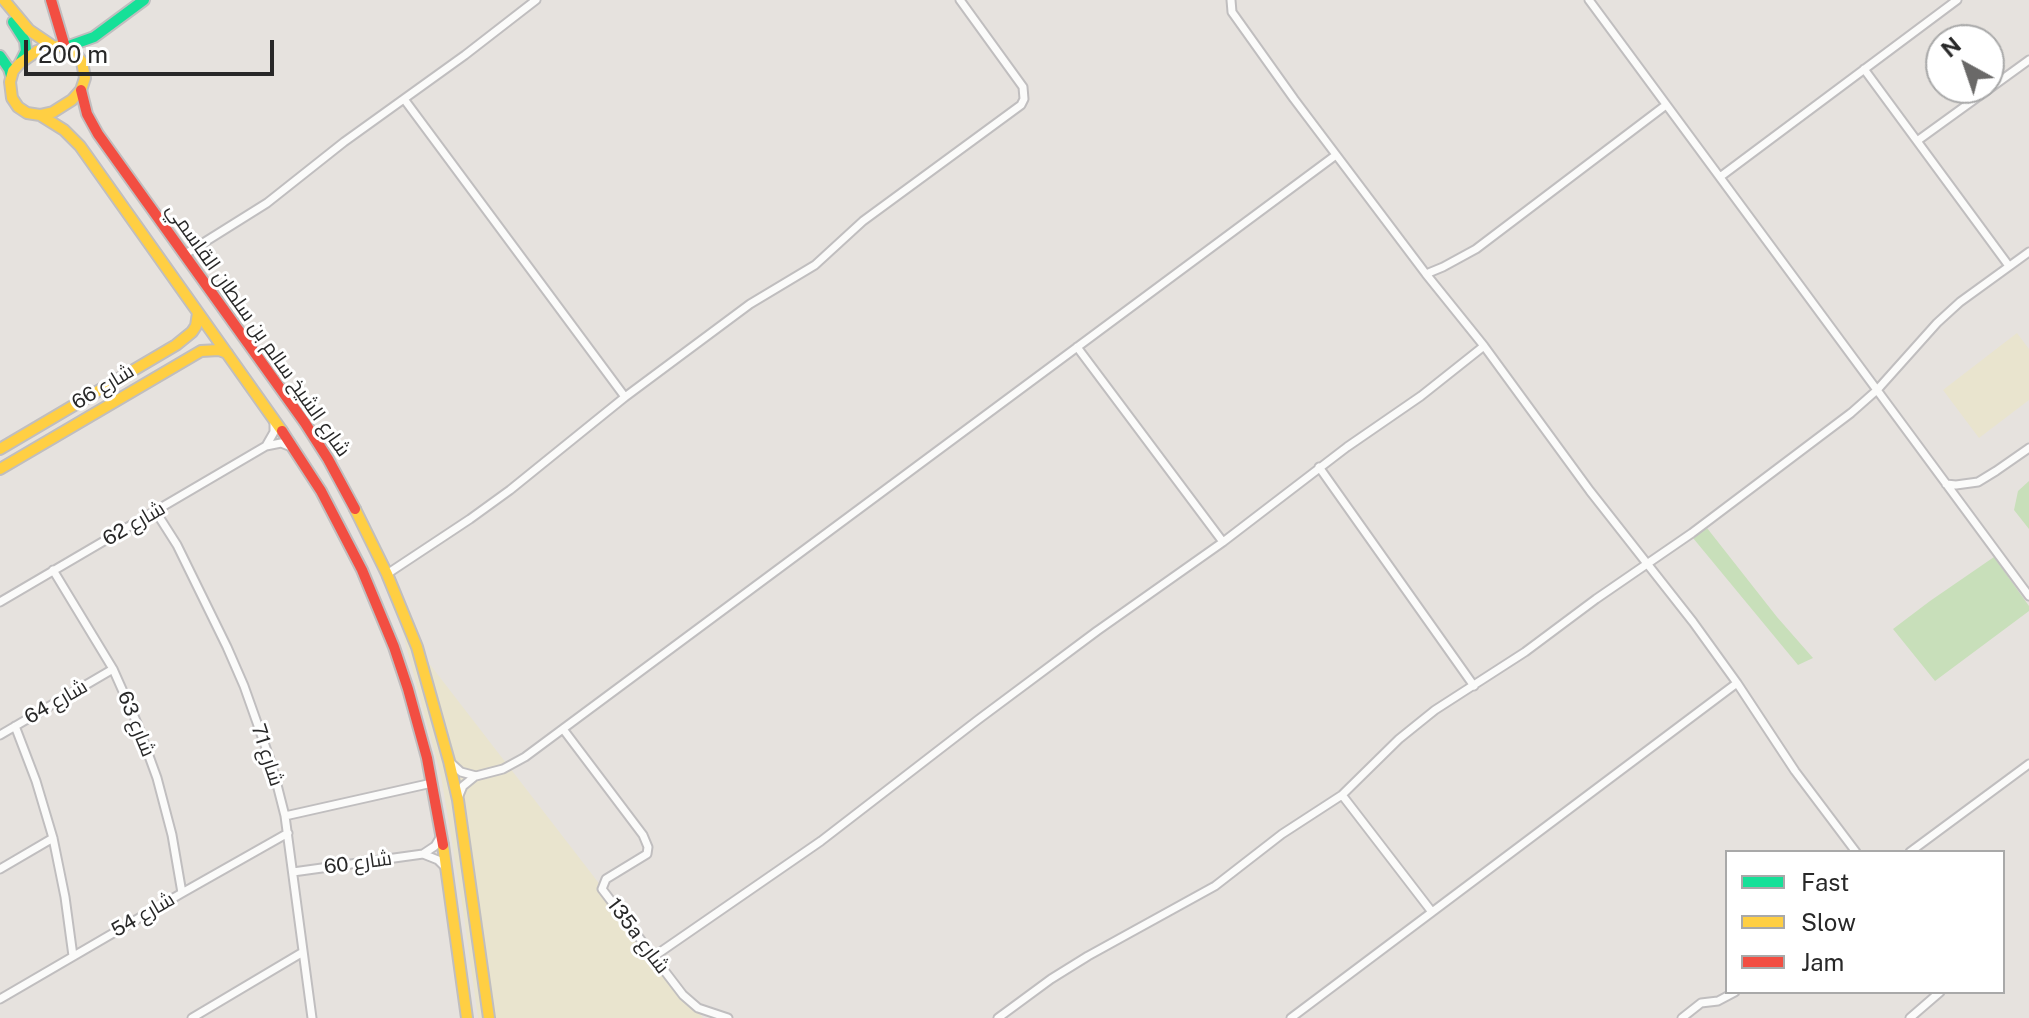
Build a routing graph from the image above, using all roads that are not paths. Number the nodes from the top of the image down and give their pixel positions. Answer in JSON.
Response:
{"nodes":[{"id":1,"x":51,"y":0,"type":"edge"},
{"id":2,"x":144,"y":0,"type":"edge"},
{"id":3,"x":536,"y":0,"type":"edge"},
{"id":4,"x":960,"y":0,"type":"edge"},
{"id":5,"x":1231,"y":0,"type":"edge"},
{"id":6,"x":1589,"y":0,"type":"edge"},
{"id":7,"x":1957,"y":0,"type":"edge"},
{"id":8,"x":2,"y":2,"type":"edge"},
{"id":9,"x":94,"y":37,"type":"junction"},
{"id":10,"x":62,"y":47,"type":"junction"},
{"id":11,"x":0,"y":56,"type":"edge"},
{"id":12,"x":2029,"y":60,"type":"edge"},
{"id":13,"x":82,"y":62,"type":"junction"},
{"id":14,"x":20,"y":63,"type":"junction"},
{"id":15,"x":1864,"y":69,"type":"junction"},
{"id":16,"x":11,"y":76,"type":"junction"},
{"id":17,"x":81,"y":90,"type":"junction"},
{"id":18,"x":404,"y":99,"type":"junction"},
{"id":19,"x":1666,"y":105,"type":"junction"},
{"id":20,"x":40,"y":115,"type":"junction"},
{"id":21,"x":1917,"y":141,"type":"junction"},
{"id":22,"x":1336,"y":155,"type":"junction"},
{"id":23,"x":1720,"y":177,"type":"junction"},
{"id":24,"x":2029,"y":252,"type":"edge"},
{"id":25,"x":184,"y":255,"type":"junction"},
{"id":26,"x":2009,"y":266,"type":"junction"},
{"id":27,"x":1426,"y":274,"type":"junction"},
{"id":28,"x":198,"y":313,"type":"junction"},
{"id":29,"x":176,"y":345,"type":"junction"},
{"id":30,"x":1484,"y":346,"type":"junction"},
{"id":31,"x":1077,"y":347,"type":"junction"},
{"id":32,"x":227,"y":353,"type":"junction"},
{"id":33,"x":170,"y":368,"type":"junction"},
{"id":34,"x":1877,"y":390,"type":"junction"},
{"id":35,"x":625,"y":397,"type":"junction"},
{"id":36,"x":272,"y":416,"type":"junction"},
{"id":37,"x":266,"y":446,"type":"junction"},
{"id":38,"x":2029,"y":448,"type":"edge"},
{"id":39,"x":0,"y":449,"type":"edge"},
{"id":40,"x":295,"y":450,"type":"junction"},
{"id":41,"x":1319,"y":467,"type":"junction"},
{"id":42,"x":0,"y":469,"type":"edge"},
{"id":43,"x":1946,"y":484,"type":"junction"},
{"id":44,"x":156,"y":512,"type":"junction"},
{"id":45,"x":1223,"y":542,"type":"junction"},
{"id":46,"x":1647,"y":565,"type":"junction"},
{"id":47,"x":53,"y":570,"type":"junction"},
{"id":48,"x":387,"y":574,"type":"junction"},
{"id":49,"x":2029,"y":596,"type":"edge"},
{"id":50,"x":0,"y":602,"type":"edge"},
{"id":51,"x":113,"y":669,"type":"junction"},
{"id":52,"x":1737,"y":683,"type":"junction"},
{"id":53,"x":1474,"y":686,"type":"junction"},
{"id":54,"x":15,"y":726,"type":"junction"},
{"id":55,"x":563,"y":729,"type":"junction"},
{"id":56,"x":0,"y":735,"type":"edge"},
{"id":57,"x":449,"y":761,"type":"junction"},
{"id":58,"x":2029,"y":764,"type":"edge"},
{"id":59,"x":476,"y":776,"type":"junction"},
{"id":60,"x":432,"y":783,"type":"junction"},
{"id":61,"x":1342,"y":795,"type":"junction"},
{"id":62,"x":458,"y":800,"type":"junction"},
{"id":63,"x":285,"y":816,"type":"junction"},
{"id":64,"x":288,"y":833,"type":"junction"},
{"id":65,"x":442,"y":834,"type":"junction"},
{"id":66,"x":53,"y":838,"type":"junction"},
{"id":67,"x":1854,"y":850,"type":"edge"},
{"id":68,"x":1913,"y":850,"type":"edge"},
{"id":69,"x":423,"y":854,"type":"junction"},
{"id":70,"x":0,"y":869,"type":"edge"},
{"id":71,"x":448,"y":871,"type":"junction"},
{"id":72,"x":293,"y":872,"type":"junction"},
{"id":73,"x":182,"y":893,"type":"junction"},
{"id":74,"x":1432,"y":912,"type":"junction"},
{"id":75,"x":303,"y":952,"type":"junction"},
{"id":76,"x":73,"y":956,"type":"junction"},
{"id":77,"x":653,"y":957,"type":"junction"},
{"id":78,"x":1731,"y":994,"type":"edge"},
{"id":79,"x":1938,"y":994,"type":"edge"},
{"id":80,"x":0,"y":999,"type":"edge"},
{"id":81,"x":1921,"y":1010,"type":"junction"},
{"id":82,"x":1295,"y":1017,"type":"edge"},
{"id":83,"x":192,"y":1018,"type":"edge"},
{"id":84,"x":312,"y":1018,"type":"edge"},
{"id":85,"x":467,"y":1018,"type":"edge"},
{"id":86,"x":489,"y":1018,"type":"edge"},
{"id":87,"x":728,"y":1018,"type":"edge"},
{"id":88,"x":998,"y":1018,"type":"edge"},
{"id":89,"x":1682,"y":1018,"type":"edge"},
{"id":90,"x":1910,"y":1018,"type":"edge"},
{"id":91,"x":1928,"y":1018,"type":"edge"}],
"edges":[{"from":1,"to":10,"type":"main road"},
{"from":2,"to":9,"type":"main road"},
{"from":3,"to":18,"type":"street"},
{"from":4,"to":35,"type":"street"},
{"from":5,"to":22,"type":"street"},
{"from":6,"to":19,"type":"street"},
{"from":7,"to":15,"type":"street"},
{"from":8,"to":10,"type":"main road"},
{"from":8,"to":14,"type":"main road"},
{"from":9,"to":10,"type":"main road"},
{"from":9,"to":13,"type":"main road"},
{"from":10,"to":13,"type":"main road"},
{"from":10,"to":14,"type":"main road"},
{"from":11,"to":16,"type":"main road"},
{"from":12,"to":21,"type":"street"},
{"from":13,"to":17,"type":"main road"},
{"from":14,"to":16,"type":"main road"},
{"from":15,"to":21,"type":"street"},
{"from":15,"to":23,"type":"street"},
{"from":16,"to":20,"type":"main road"},
{"from":17,"to":20,"type":"main road"},
{"from":17,"to":25,"type":"main road","name":"شارع الشيخ سالم بن سلطان القاسمي"},
{"from":18,"to":25,"type":"street"},
{"from":18,"to":35,"type":"street"},
{"from":19,"to":23,"type":"street"},
{"from":19,"to":27,"type":"street"},
{"from":20,"to":28,"type":"main road","name":"شارع الشيخ سالم بن سلطان القاسمي"},
{"from":21,"to":26,"type":"street"},
{"from":22,"to":27,"type":"street"},
{"from":22,"to":31,"type":"street"},
{"from":23,"to":34,"type":"street"},
{"from":24,"to":26,"type":"street"},
{"from":25,"to":48,"type":"main road","name":"شارع الشيخ سالم بن سلطان القاسمي"},
{"from":26,"to":34,"type":"street"},
{"from":27,"to":30,"type":"street"},
{"from":28,"to":29,"type":"main road","name":"شارع 66"},
{"from":28,"to":32,"type":"main road","name":"شارع الشيخ سالم بن سلطان القاسمي"},
{"from":29,"to":33,"type":"main road"},
{"from":29,"to":39,"type":"main road","name":"شارع 66"},
{"from":30,"to":41,"type":"street"},
{"from":30,"to":46,"type":"street"},
{"from":31,"to":45,"type":"street"},
{"from":31,"to":55,"type":"street"},
{"from":32,"to":33,"type":"main road","name":"شارع 66"},
{"from":32,"to":36,"type":"main road","name":"شارع الشيخ سالم بن سلطان القاسمي"},
{"from":33,"to":42,"type":"main road","name":"شارع 66"},
{"from":34,"to":43,"type":"street"},
{"from":34,"to":46,"type":"street"},
{"from":35,"to":48,"type":"street"},
{"from":36,"to":37,"type":"street"},
{"from":36,"to":40,"type":"main road","name":"شارع الشيخ سالم بن سلطان القاسمي"},
{"from":37,"to":40,"type":"street"},
{"from":37,"to":44,"type":"street","name":"شارع 62"},
{"from":38,"to":43,"type":"street"},
{"from":40,"to":60,"type":"main road","name":"شارع الشيخ سالم بن سلطان القاسمي"},
{"from":41,"to":45,"type":"street"},
{"from":41,"to":53,"type":"street"},
{"from":43,"to":49,"type":"street"},
{"from":44,"to":47,"type":"street","name":"شارع 62"},
{"from":44,"to":63,"type":"street","name":"شارع 71"},
{"from":45,"to":77,"type":"street"},
{"from":46,"to":52,"type":"street"},
{"from":46,"to":53,"type":"street"},
{"from":47,"to":50,"type":"street","name":"شارع 62"},
{"from":47,"to":51,"type":"street","name":"شارع 63"},
{"from":48,"to":57,"type":"main road","name":"شارع الشيخ سالم بن سلطان القاسمي"},
{"from":51,"to":54,"type":"street","name":"شارع 64"},
{"from":51,"to":73,"type":"street","name":"شارع 63"},
{"from":52,"to":67,"type":"street"},
{"from":52,"to":74,"type":"street"},
{"from":53,"to":61,"type":"street"},
{"from":54,"to":56,"type":"street","name":"شارع 64"},
{"from":54,"to":66,"type":"street"},
{"from":55,"to":59,"type":"street"},
{"from":55,"to":77,"type":"street","name":"135a شارع"},
{"from":57,"to":59,"type":"street"},
{"from":57,"to":62,"type":"main road","name":"شارع الشيخ سالم بن سلطان القاسمي"},
{"from":58,"to":68,"type":"street"},
{"from":59,"to":62,"type":"street"},
{"from":60,"to":63,"type":"street"},
{"from":60,"to":65,"type":"main road","name":"شارع الشيخ سالم بن سلطان القاسمي"},
{"from":61,"to":74,"type":"street"},
{"from":61,"to":88,"type":"street"},
{"from":62,"to":86,"type":"main road","name":"شارع الشيخ سالم بن سلطان القاسمي"},
{"from":63,"to":64,"type":"street","name":"شارع 71"},
{"from":64,"to":72,"type":"street","name":"شارع 71"},
{"from":64,"to":73,"type":"street","name":"شارع 54"},
{"from":65,"to":69,"type":"street"},
{"from":65,"to":71,"type":"main road","name":"شارع الشيخ سالم بن سلطان القاسمي"},
{"from":66,"to":70,"type":"street"},
{"from":66,"to":76,"type":"street"},
{"from":69,"to":71,"type":"street"},
{"from":69,"to":72,"type":"street","name":"شارع 60"},
{"from":71,"to":85,"type":"main road","name":"شارع الشيخ سالم بن سلطان القاسمي"},
{"from":72,"to":75,"type":"street","name":"شارع 71"},
{"from":73,"to":76,"type":"street","name":"شارع 54"},
{"from":74,"to":82,"type":"street"},
{"from":75,"to":83,"type":"street"},
{"from":75,"to":84,"type":"street","name":"شارع 71"},
{"from":76,"to":80,"type":"street","name":"شارع 54"},
{"from":77,"to":87,"type":"street","name":"135a شارع"},
{"from":78,"to":89,"type":"street"},
{"from":79,"to":81,"type":"street"},
{"from":81,"to":90,"type":"street"},
{"from":81,"to":91,"type":"street"}]}
